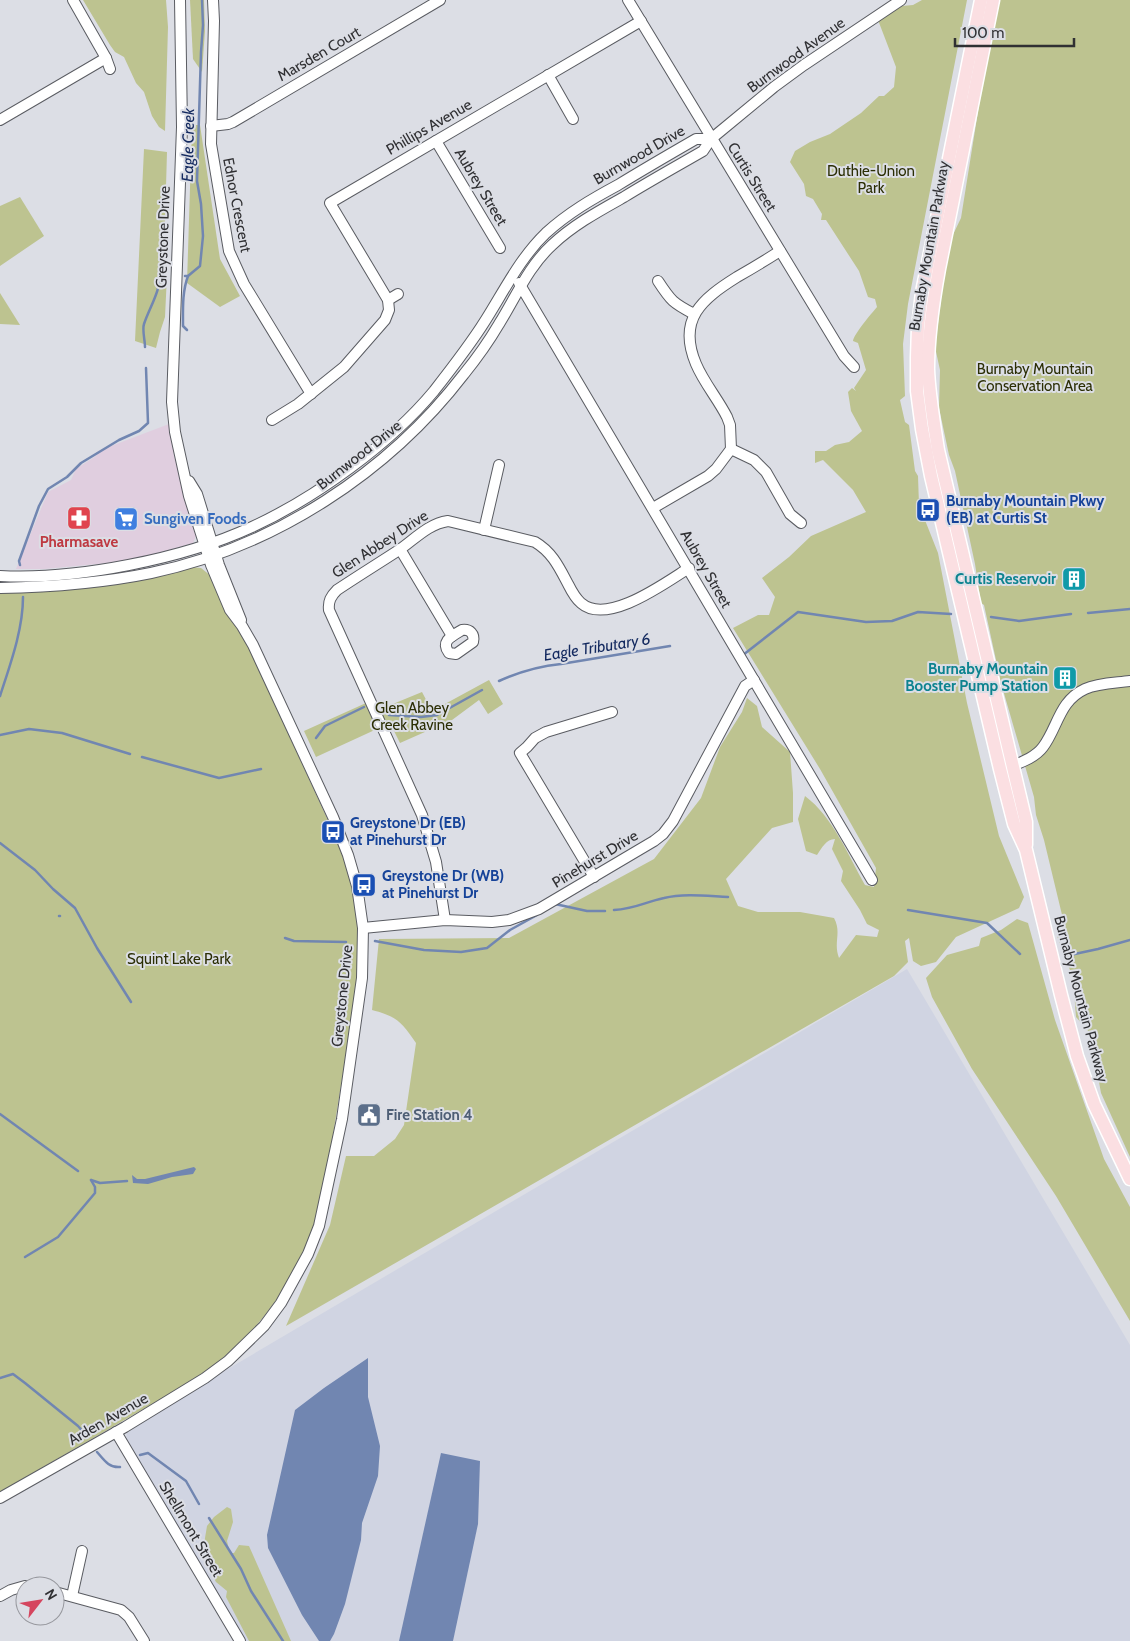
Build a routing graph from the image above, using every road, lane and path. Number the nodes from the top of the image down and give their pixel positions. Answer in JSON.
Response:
{"nodes":[{"id":1,"x":73,"y":0,"type":"edge"},
{"id":2,"x":180,"y":0,"type":"edge"},
{"id":3,"x":213,"y":0,"type":"edge"},
{"id":4,"x":440,"y":0,"type":"edge"},
{"id":5,"x":628,"y":0,"type":"edge"},
{"id":6,"x":901,"y":0,"type":"edge"},
{"id":7,"x":981,"y":0,"type":"edge"},
{"id":8,"x":993,"y":0,"type":"edge"},
{"id":9,"x":641,"y":21,"type":"junction"},
{"id":10,"x":106,"y":58,"type":"junction"},
{"id":11,"x":110,"y":69,"type":"dead end"},
{"id":12,"x":548,"y":75,"type":"junction"},
{"id":13,"x":573,"y":119,"type":"dead end"},
{"id":14,"x":0,"y":120,"type":"edge"},
{"id":15,"x":211,"y":126,"type":"junction"},
{"id":16,"x":711,"y":139,"type":"junction"},
{"id":17,"x":436,"y":141,"type":"junction"},
{"id":18,"x":500,"y":248,"type":"dead end"},
{"id":19,"x":780,"y":251,"type":"junction"},
{"id":20,"x":513,"y":274,"type":"junction"},
{"id":21,"x":658,"y":281,"type":"dead end"},
{"id":22,"x":521,"y":286,"type":"junction"},
{"id":23,"x":398,"y":294,"type":"dead end"},
{"id":24,"x":388,"y":300,"type":"junction"},
{"id":25,"x":694,"y":314,"type":"junction"},
{"id":26,"x":854,"y":367,"type":"dead end"},
{"id":27,"x":311,"y":394,"type":"junction"},
{"id":28,"x":272,"y":420,"type":"dead end"},
{"id":29,"x":731,"y":449,"type":"junction"},
{"id":30,"x":499,"y":465,"type":"dead end"},
{"id":31,"x":653,"y":508,"type":"junction"},
{"id":32,"x":801,"y":523,"type":"dead end"},
{"id":33,"x":484,"y":530,"type":"junction"},
{"id":34,"x":208,"y":544,"type":"junction"},
{"id":35,"x":400,"y":549,"type":"junction"},
{"id":36,"x":212,"y":556,"type":"junction"},
{"id":37,"x":689,"y":568,"type":"junction"},
{"id":38,"x":0,"y":576,"type":"edge"},
{"id":39,"x":0,"y":588,"type":"edge"},
{"id":40,"x":452,"y":636,"type":"dead end"},
{"id":41,"x":754,"y":680,"type":"junction"},
{"id":42,"x":1130,"y":681,"type":"edge"},
{"id":43,"x":612,"y":712,"type":"dead end"},
{"id":44,"x":1006,"y":768,"type":"junction"},
{"id":45,"x":594,"y":877,"type":"junction"},
{"id":46,"x":872,"y":880,"type":"dead end"},
{"id":47,"x":445,"y":920,"type":"junction"},
{"id":48,"x":363,"y":928,"type":"junction"},
{"id":49,"x":1130,"y":1179,"type":"edge"},
{"id":50,"x":228,"y":1362,"type":"joint"},
{"id":51,"x":116,"y":1432,"type":"junction"},
{"id":52,"x":0,"y":1498,"type":"edge"},
{"id":53,"x":82,"y":1552,"type":"dead end"},
{"id":54,"x":15,"y":1589,"type":"edge"},
{"id":55,"x":65,"y":1594,"type":"edge"},
{"id":56,"x":0,"y":1596,"type":"edge"},
{"id":57,"x":72,"y":1596,"type":"junction"},
{"id":58,"x":144,"y":1641,"type":"edge"},
{"id":59,"x":240,"y":1641,"type":"edge"}],
"edges":[{"from":1,"to":10,"type":"street"},
{"from":2,"to":34,"type":"street","name":"Greystone Drive"},
{"from":3,"to":15,"type":"street","name":"Ednor Crescent"},
{"from":4,"to":15,"type":"street","name":"Marsden Court"},
{"from":5,"to":9,"type":"street","name":"Curtis Street"},
{"from":6,"to":16,"type":"street","name":"Burnwood Avenue"},
{"from":7,"to":44,"type":"main road","name":"Burnaby Mountain Parkway"},
{"from":8,"to":44,"type":"main road","name":"Burnaby Mountain Parkway"},
{"from":9,"to":12,"type":"street","name":"Phillips Avenue"},
{"from":9,"to":16,"type":"street","name":"Curtis Street"},
{"from":10,"to":11,"type":"street"},
{"from":10,"to":14,"type":"street"},
{"from":12,"to":13,"type":"street"},
{"from":12,"to":17,"type":"street","name":"Phillips Avenue"},
{"from":15,"to":27,"type":"street","name":"Ednor Crescent"},
{"from":16,"to":19,"type":"street","name":"Curtis Street"},
{"from":16,"to":20,"type":"street","name":"Burnwood Drive"},
{"from":16,"to":22,"type":"street","name":"Burnwood Drive"},
{"from":17,"to":18,"type":"street","name":"Aubrey Street"},
{"from":17,"to":24,"type":"street","name":"Phillips Avenue"},
{"from":19,"to":25,"type":"street"},
{"from":19,"to":26,"type":"street","name":"Curtis Street"},
{"from":20,"to":22,"type":"street","name":"Aubrey Street"},
{"from":20,"to":34,"type":"street","name":"Burnwood Drive"},
{"from":21,"to":25,"type":"street"},
{"from":22,"to":31,"type":"street","name":"Aubrey Street"},
{"from":22,"to":36,"type":"street","name":"Burnwood Drive"},
{"from":23,"to":24,"type":"street"},
{"from":24,"to":27,"type":"street"},
{"from":25,"to":29,"type":"street"},
{"from":27,"to":28,"type":"street"},
{"from":29,"to":31,"type":"street"},
{"from":29,"to":32,"type":"street"},
{"from":30,"to":33,"type":"street"},
{"from":31,"to":37,"type":"street","name":"Aubrey Street"},
{"from":33,"to":35,"type":"street","name":"Glen Abbey Drive"},
{"from":33,"to":37,"type":"street","name":"Glen Abbey Drive"},
{"from":34,"to":36,"type":"street","name":"Greystone Drive"},
{"from":34,"to":38,"type":"street","name":"Burnwood Drive"},
{"from":35,"to":40,"type":"street"},
{"from":35,"to":47,"type":"street","name":"Glen Abbey Drive"},
{"from":36,"to":39,"type":"street","name":"Burnwood Drive"},
{"from":36,"to":48,"type":"street","name":"Greystone Drive"},
{"from":37,"to":41,"type":"street","name":"Aubrey Street"},
{"from":41,"to":45,"type":"street","name":"Pinehurst Drive"},
{"from":41,"to":46,"type":"street","name":"Aubrey Street"},
{"from":42,"to":44,"type":"street"},
{"from":43,"to":45,"type":"street"},
{"from":44,"to":49,"type":"main road","name":"Burnaby Mountain Parkway"},
{"from":45,"to":47,"type":"street","name":"Pinehurst Drive"},
{"from":47,"to":48,"type":"street","name":"Pinehurst Drive"},
{"from":48,"to":50,"type":"street","name":"Greystone Drive"},
{"from":50,"to":51,"type":"street","name":"Arden Avenue"},
{"from":51,"to":52,"type":"street","name":"Arden Avenue"},
{"from":51,"to":59,"type":"street","name":"Shellmont Street"},
{"from":53,"to":57,"type":"street"},
{"from":54,"to":56,"type":"street"},
{"from":55,"to":57,"type":"street"},
{"from":57,"to":58,"type":"street"}]}
